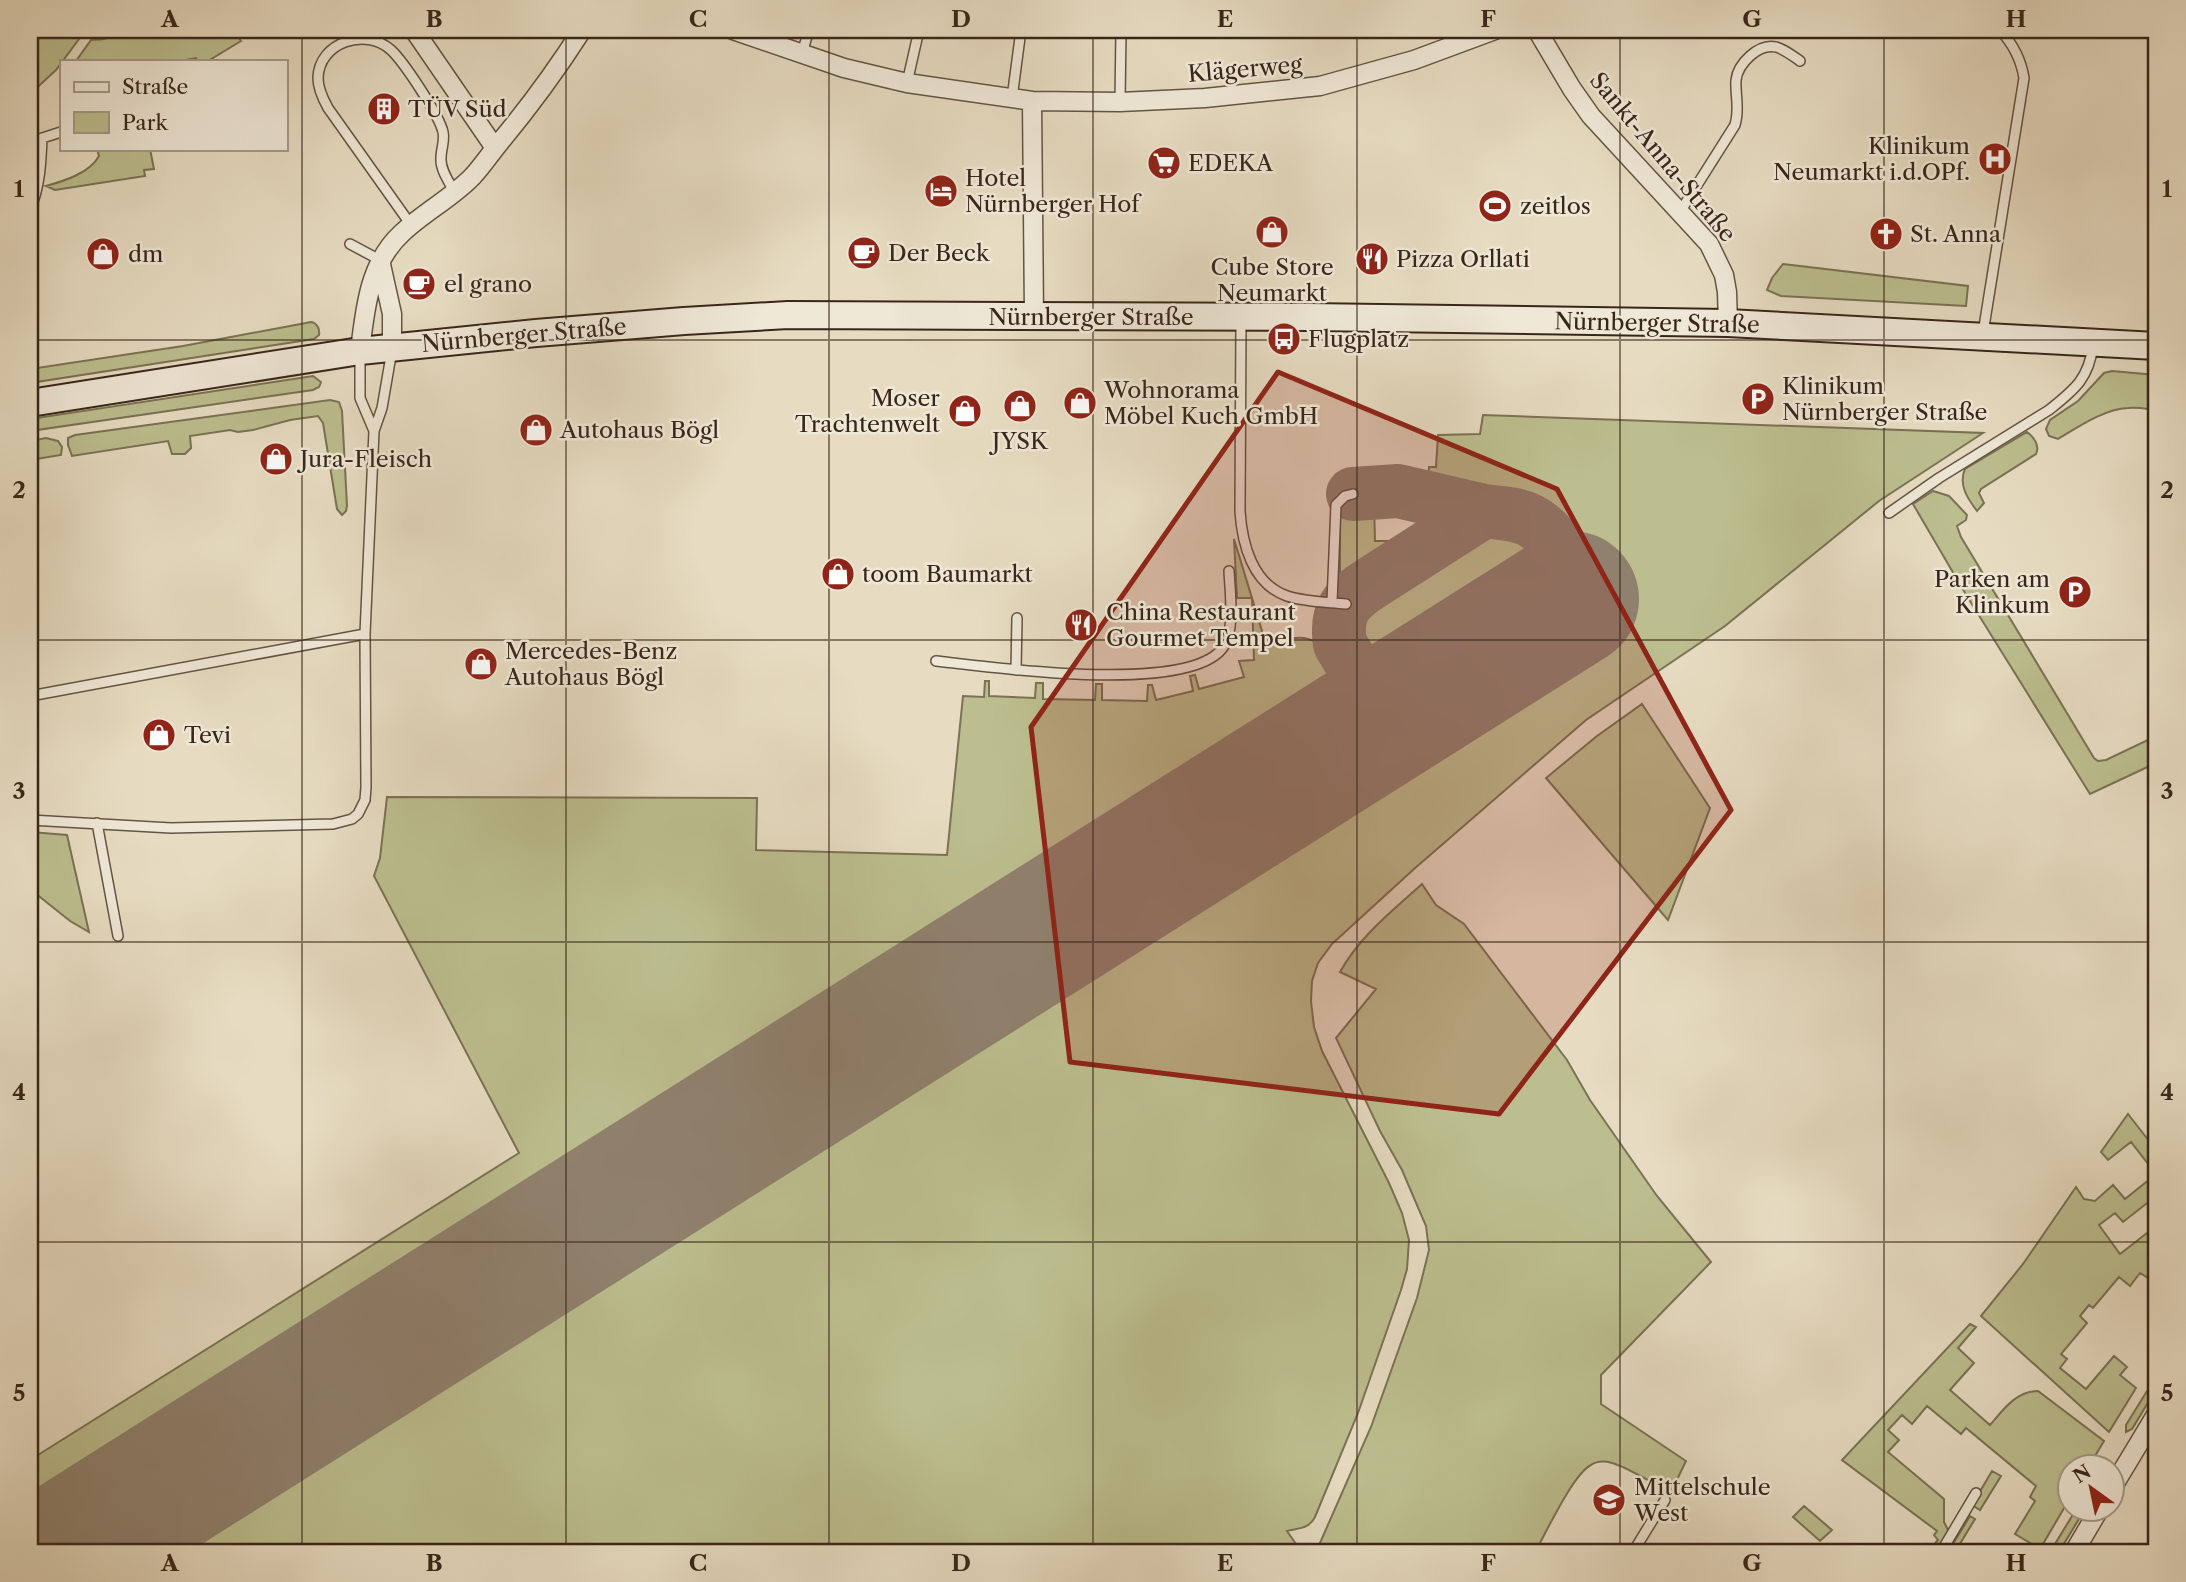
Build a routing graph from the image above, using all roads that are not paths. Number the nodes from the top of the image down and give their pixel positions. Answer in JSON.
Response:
{"nodes":[{"id":1,"x":414,"y":30,"type":"edge"},
{"id":2,"x":582,"y":30,"type":"edge"},
{"id":3,"x":733,"y":30,"type":"edge"},
{"id":4,"x":809,"y":30,"type":"edge"},
{"id":5,"x":919,"y":30,"type":"edge"},
{"id":6,"x":1020,"y":30,"type":"edge"},
{"id":7,"x":1121,"y":30,"type":"edge"},
{"id":8,"x":1495,"y":30,"type":"edge"},
{"id":9,"x":1536,"y":30,"type":"edge"},
{"id":10,"x":2000,"y":30,"type":"edge"},
{"id":11,"x":802,"y":53,"type":"junction"},
{"id":12,"x":1800,"y":61,"type":"dead end"},
{"id":13,"x":907,"y":83,"type":"junction"},
{"id":14,"x":1012,"y":98,"type":"junction"},
{"id":15,"x":1032,"y":101,"type":"junction"},
{"id":16,"x":1120,"y":102,"type":"junction"},
{"id":17,"x":60,"y":132,"type":"edge"},
{"id":18,"x":43,"y":138,"type":"junction"},
{"id":19,"x":30,"y":142,"type":"edge"},
{"id":20,"x":495,"y":148,"type":"junction"},
{"id":21,"x":455,"y":193,"type":"junction"},
{"id":22,"x":30,"y":210,"type":"edge"},
{"id":23,"x":1680,"y":212,"type":"junction"},
{"id":24,"x":411,"y":225,"type":"junction"},
{"id":25,"x":350,"y":244,"type":"dead end"},
{"id":26,"x":380,"y":260,"type":"junction"},
{"id":27,"x":1034,"y":316,"type":"junction"},
{"id":28,"x":1241,"y":317,"type":"junction"},
{"id":29,"x":1728,"y":323,"type":"junction"},
{"id":30,"x":1983,"y":338,"type":"junction"},
{"id":31,"x":2094,"y":344,"type":"junction"},
{"id":32,"x":2156,"y":346,"type":"edge"},
{"id":33,"x":392,"y":348,"type":"junction"},
{"id":34,"x":360,"y":351,"type":"junction"},
{"id":35,"x":30,"y":402,"type":"edge"},
{"id":36,"x":374,"y":431,"type":"junction"},
{"id":37,"x":1353,"y":494,"type":"dead end"},
{"id":38,"x":1889,"y":513,"type":"dead end"},
{"id":39,"x":1229,"y":571,"type":"dead end"},
{"id":40,"x":1332,"y":602,"type":"junction"},
{"id":41,"x":1346,"y":604,"type":"dead end"},
{"id":42,"x":1017,"y":618,"type":"dead end"},
{"id":43,"x":365,"y":634,"type":"junction"},
{"id":44,"x":936,"y":661,"type":"dead end"},
{"id":45,"x":1016,"y":670,"type":"junction"},
{"id":46,"x":30,"y":696,"type":"edge"},
{"id":47,"x":30,"y":820,"type":"edge"},
{"id":48,"x":97,"y":823,"type":"junction"},
{"id":49,"x":118,"y":936,"type":"dead end"},
{"id":50,"x":2156,"y":1415,"type":"edge"},
{"id":51,"x":2126,"y":1465,"type":"edge"},
{"id":52,"x":1976,"y":1493,"type":"dead end"},
{"id":53,"x":1665,"y":1500,"type":"dead end"},
{"id":54,"x":2092,"y":1522,"type":"edge"},
{"id":55,"x":1633,"y":1552,"type":"edge"},
{"id":56,"x":1941,"y":1552,"type":"edge"},
{"id":57,"x":2074,"y":1552,"type":"edge"}],
"edges":[{"from":1,"to":20,"type":"street"},
{"from":2,"to":20,"type":"street"},
{"from":3,"to":11,"type":"street","name":"Klägerweg"},
{"from":4,"to":11,"type":"lane"},
{"from":5,"to":13,"type":"lane"},
{"from":6,"to":14,"type":"lane"},
{"from":7,"to":16,"type":"lane"},
{"from":8,"to":16,"type":"street","name":"Klägerweg"},
{"from":9,"to":23,"type":"street","name":"Sankt-Anna-Straße"},
{"from":10,"to":30,"type":"lane"},
{"from":11,"to":13,"type":"street","name":"Klägerweg"},
{"from":12,"to":23,"type":"lane"},
{"from":13,"to":14,"type":"street","name":"Klägerweg"},
{"from":14,"to":15,"type":"street","name":"Klägerweg"},
{"from":15,"to":16,"type":"street","name":"Klägerweg"},
{"from":15,"to":27,"type":"street"},
{"from":17,"to":18,"type":"lane"},
{"from":18,"to":19,"type":"lane"},
{"from":18,"to":22,"type":"lane"},
{"from":20,"to":21,"type":"street"},
{"from":21,"to":24,"type":"street"},
{"from":21,"to":24,"type":"lane"},
{"from":23,"to":29,"type":"street","name":"Sankt-Anna-Straße"},
{"from":24,"to":26,"type":"street"},
{"from":25,"to":26,"type":"lane"},
{"from":26,"to":33,"type":"street"},
{"from":26,"to":34,"type":"street"},
{"from":27,"to":28,"type":"main road","name":"Nürnberger Straße"},
{"from":27,"to":33,"type":"main road","name":"Nürnberger Straße"},
{"from":28,"to":29,"type":"main road","name":"Nürnberger Straße"},
{"from":28,"to":40,"type":"lane"},
{"from":29,"to":30,"type":"main road","name":"Nürnberger Straße"},
{"from":30,"to":31,"type":"main road","name":"Nürnberger Straße"},
{"from":31,"to":32,"type":"main road","name":"Nürnberger Straße"},
{"from":31,"to":38,"type":"lane"},
{"from":33,"to":34,"type":"main road","name":"Nürnberger Straße"},
{"from":33,"to":36,"type":"lane"},
{"from":34,"to":35,"type":"main road","name":"Nürnberger Straße"},
{"from":34,"to":36,"type":"lane"},
{"from":36,"to":43,"type":"lane"},
{"from":37,"to":40,"type":"lane"},
{"from":39,"to":45,"type":"lane"},
{"from":40,"to":41,"type":"lane"},
{"from":42,"to":45,"type":"lane"},
{"from":43,"to":46,"type":"lane"},
{"from":43,"to":48,"type":"lane"},
{"from":44,"to":45,"type":"lane"},
{"from":47,"to":48,"type":"lane"},
{"from":48,"to":49,"type":"lane"},
{"from":50,"to":51,"type":"street"},
{"from":52,"to":56,"type":"lane"},
{"from":53,"to":55,"type":"lane"},
{"from":54,"to":57,"type":"street"}]}
